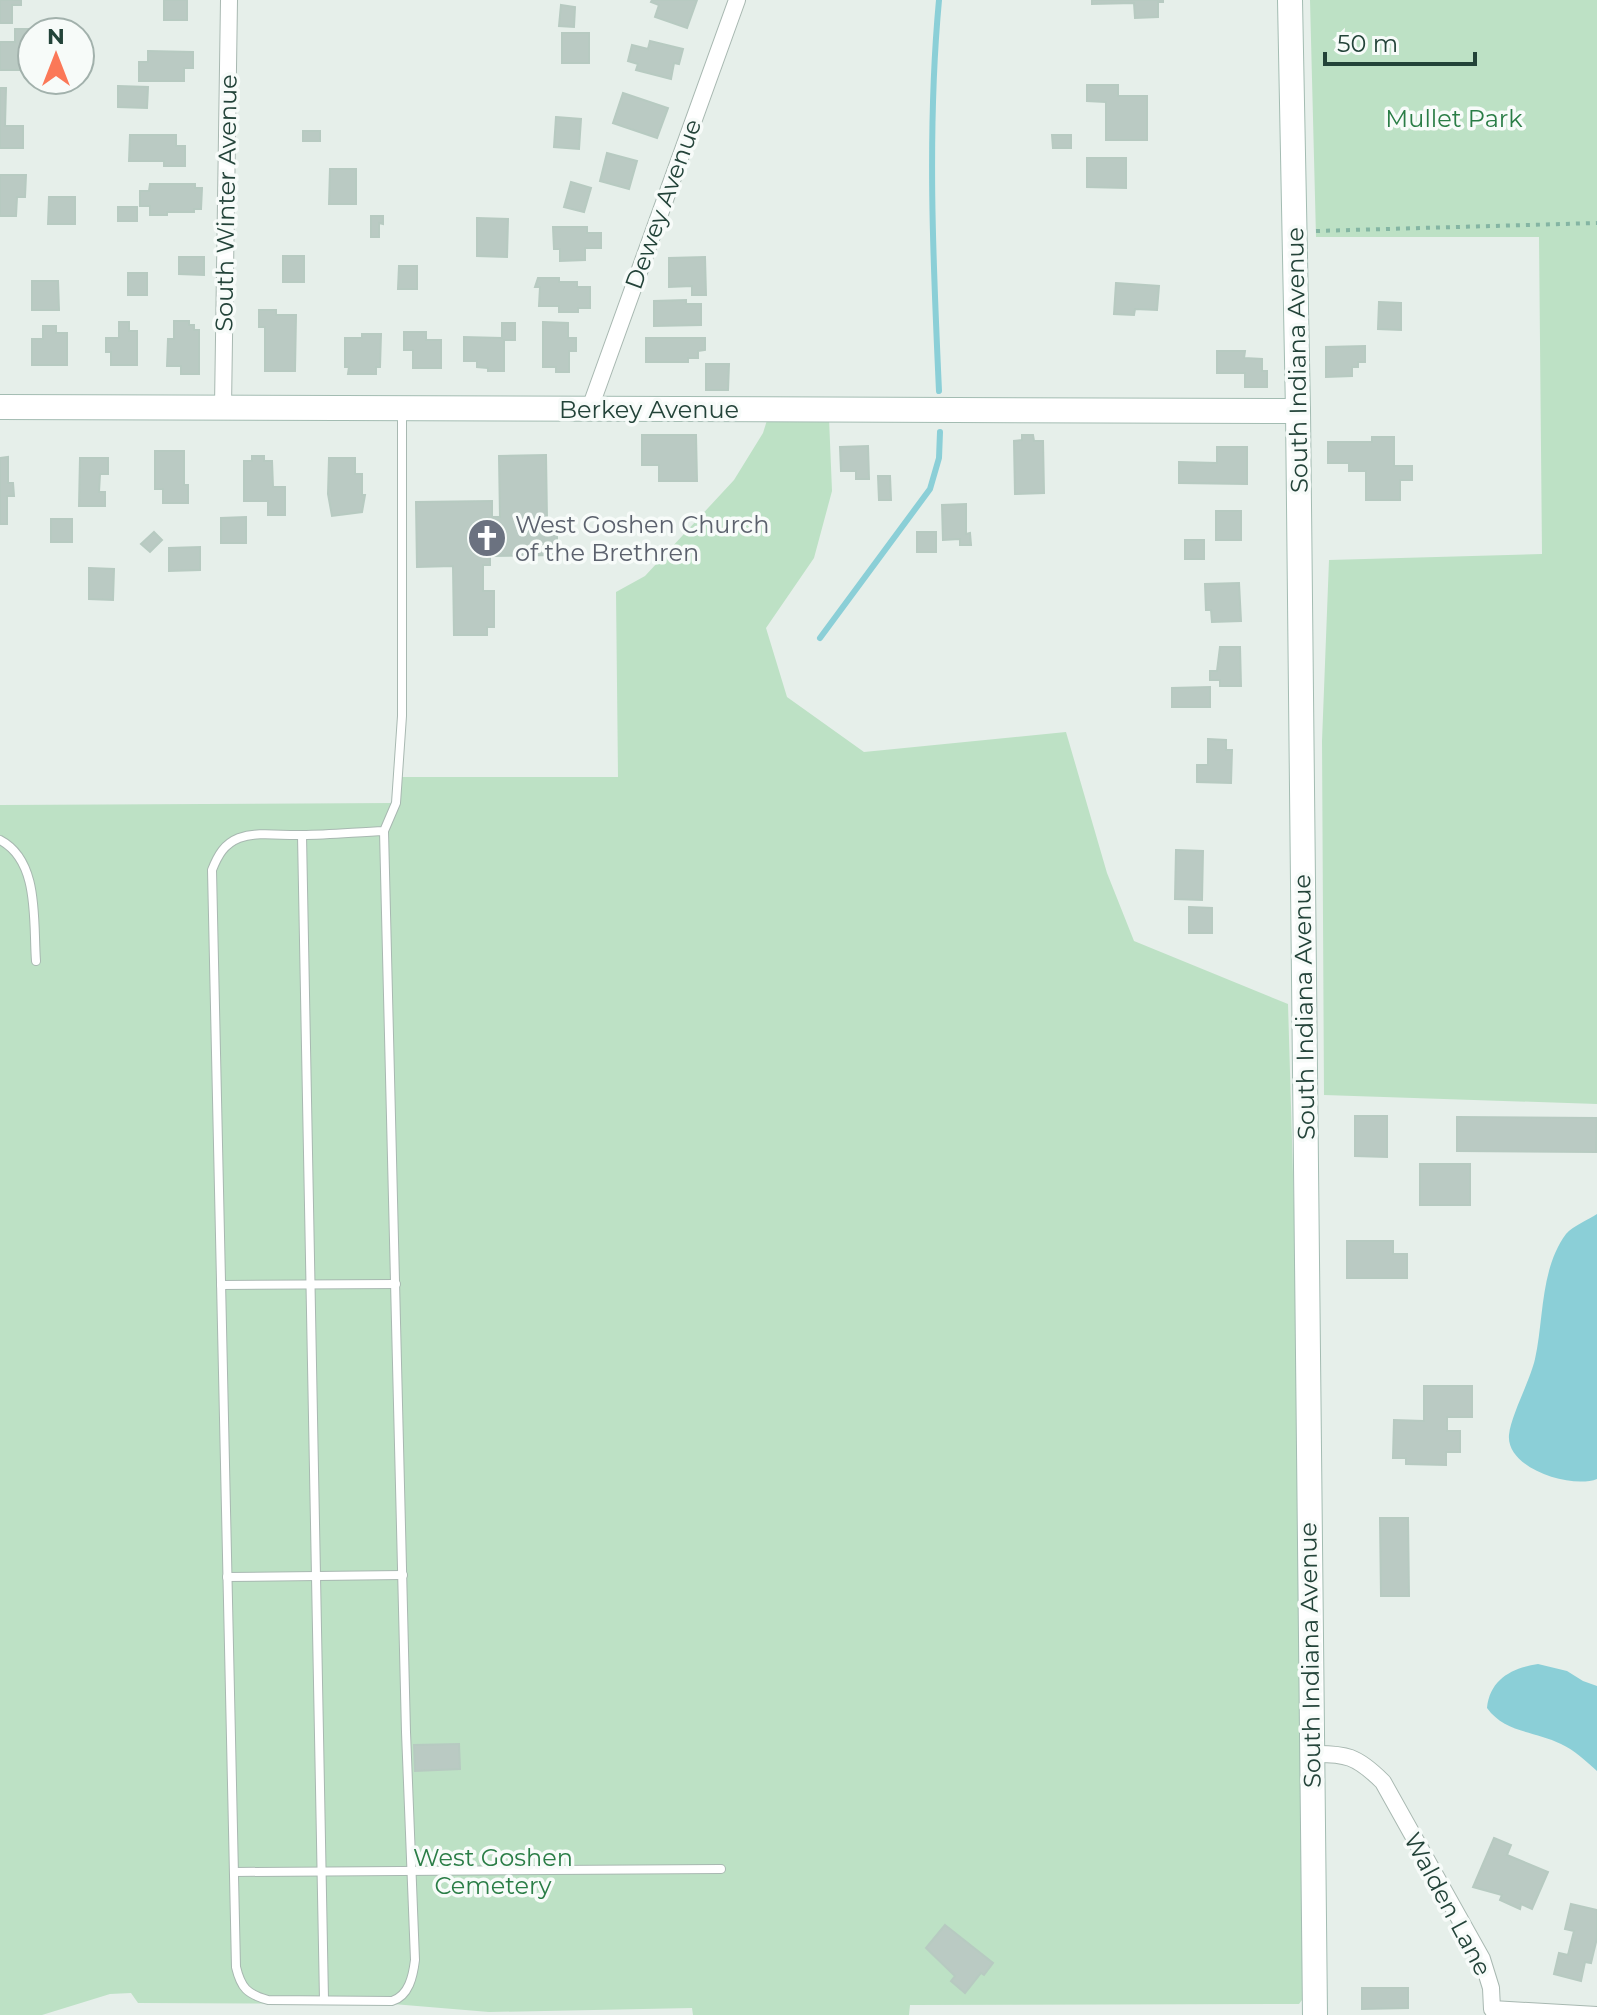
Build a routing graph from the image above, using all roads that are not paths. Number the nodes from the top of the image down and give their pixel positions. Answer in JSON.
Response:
{"nodes":[{"id":1,"x":229,"y":0,"type":"edge"},
{"id":2,"x":737,"y":0,"type":"edge"},
{"id":3,"x":1290,"y":0,"type":"edge"},
{"id":4,"x":0,"y":407,"type":"edge"},
{"id":5,"x":223,"y":407,"type":"junction"},
{"id":6,"x":402,"y":408,"type":"junction"},
{"id":7,"x":590,"y":408,"type":"junction"},
{"id":8,"x":1298,"y":411,"type":"junction"},
{"id":9,"x":384,"y":831,"type":"junction"},
{"id":10,"x":302,"y":835,"type":"junction"},
{"id":11,"x":0,"y":840,"type":"edge"},
{"id":12,"x":36,"y":961,"type":"dead end"},
{"id":13,"x":396,"y":1284,"type":"junction"},
{"id":14,"x":221,"y":1285,"type":"junction"},
{"id":15,"x":310,"y":1285,"type":"junction"},
{"id":16,"x":403,"y":1575,"type":"junction"},
{"id":17,"x":316,"y":1576,"type":"junction"},
{"id":18,"x":227,"y":1577,"type":"junction"},
{"id":19,"x":1310,"y":1754,"type":"junction"},
{"id":20,"x":721,"y":1869,"type":"dead end"},
{"id":21,"x":234,"y":1872,"type":"junction"},
{"id":22,"x":412,"y":1872,"type":"junction"},
{"id":23,"x":322,"y":1873,"type":"junction"},
{"id":24,"x":324,"y":2000,"type":"junction"},
{"id":25,"x":1315,"y":2015,"type":"edge"},
{"id":26,"x":1597,"y":2015,"type":"edge"}],
"edges":[{"from":1,"to":5,"type":"street","name":"South Winter Avenue"},
{"from":2,"to":7,"type":"street","name":"Dewey Avenue"},
{"from":3,"to":8,"type":"street","name":"South Indiana Avenue"},
{"from":4,"to":5,"type":"street","name":"Berkey Avenue"},
{"from":5,"to":6,"type":"street","name":"Berkey Avenue"},
{"from":6,"to":7,"type":"street","name":"Berkey Avenue"},
{"from":6,"to":9,"type":"lane"},
{"from":7,"to":8,"type":"street","name":"Berkey Avenue"},
{"from":8,"to":19,"type":"street","name":"South Indiana Avenue"},
{"from":9,"to":10,"type":"lane"},
{"from":9,"to":13,"type":"lane"},
{"from":10,"to":14,"type":"lane"},
{"from":10,"to":15,"type":"lane"},
{"from":11,"to":12,"type":"lane"},
{"from":13,"to":15,"type":"lane"},
{"from":13,"to":16,"type":"lane"},
{"from":14,"to":15,"type":"lane"},
{"from":14,"to":18,"type":"lane"},
{"from":15,"to":17,"type":"lane"},
{"from":16,"to":17,"type":"lane"},
{"from":16,"to":22,"type":"lane"},
{"from":17,"to":18,"type":"lane"},
{"from":17,"to":23,"type":"lane"},
{"from":18,"to":21,"type":"lane"},
{"from":19,"to":25,"type":"street","name":"South Indiana Avenue"},
{"from":19,"to":26,"type":"street","name":"Walden Lane"},
{"from":20,"to":22,"type":"lane"},
{"from":21,"to":23,"type":"lane"},
{"from":21,"to":24,"type":"lane"},
{"from":22,"to":23,"type":"lane"},
{"from":22,"to":24,"type":"lane"},
{"from":23,"to":24,"type":"lane"}]}
